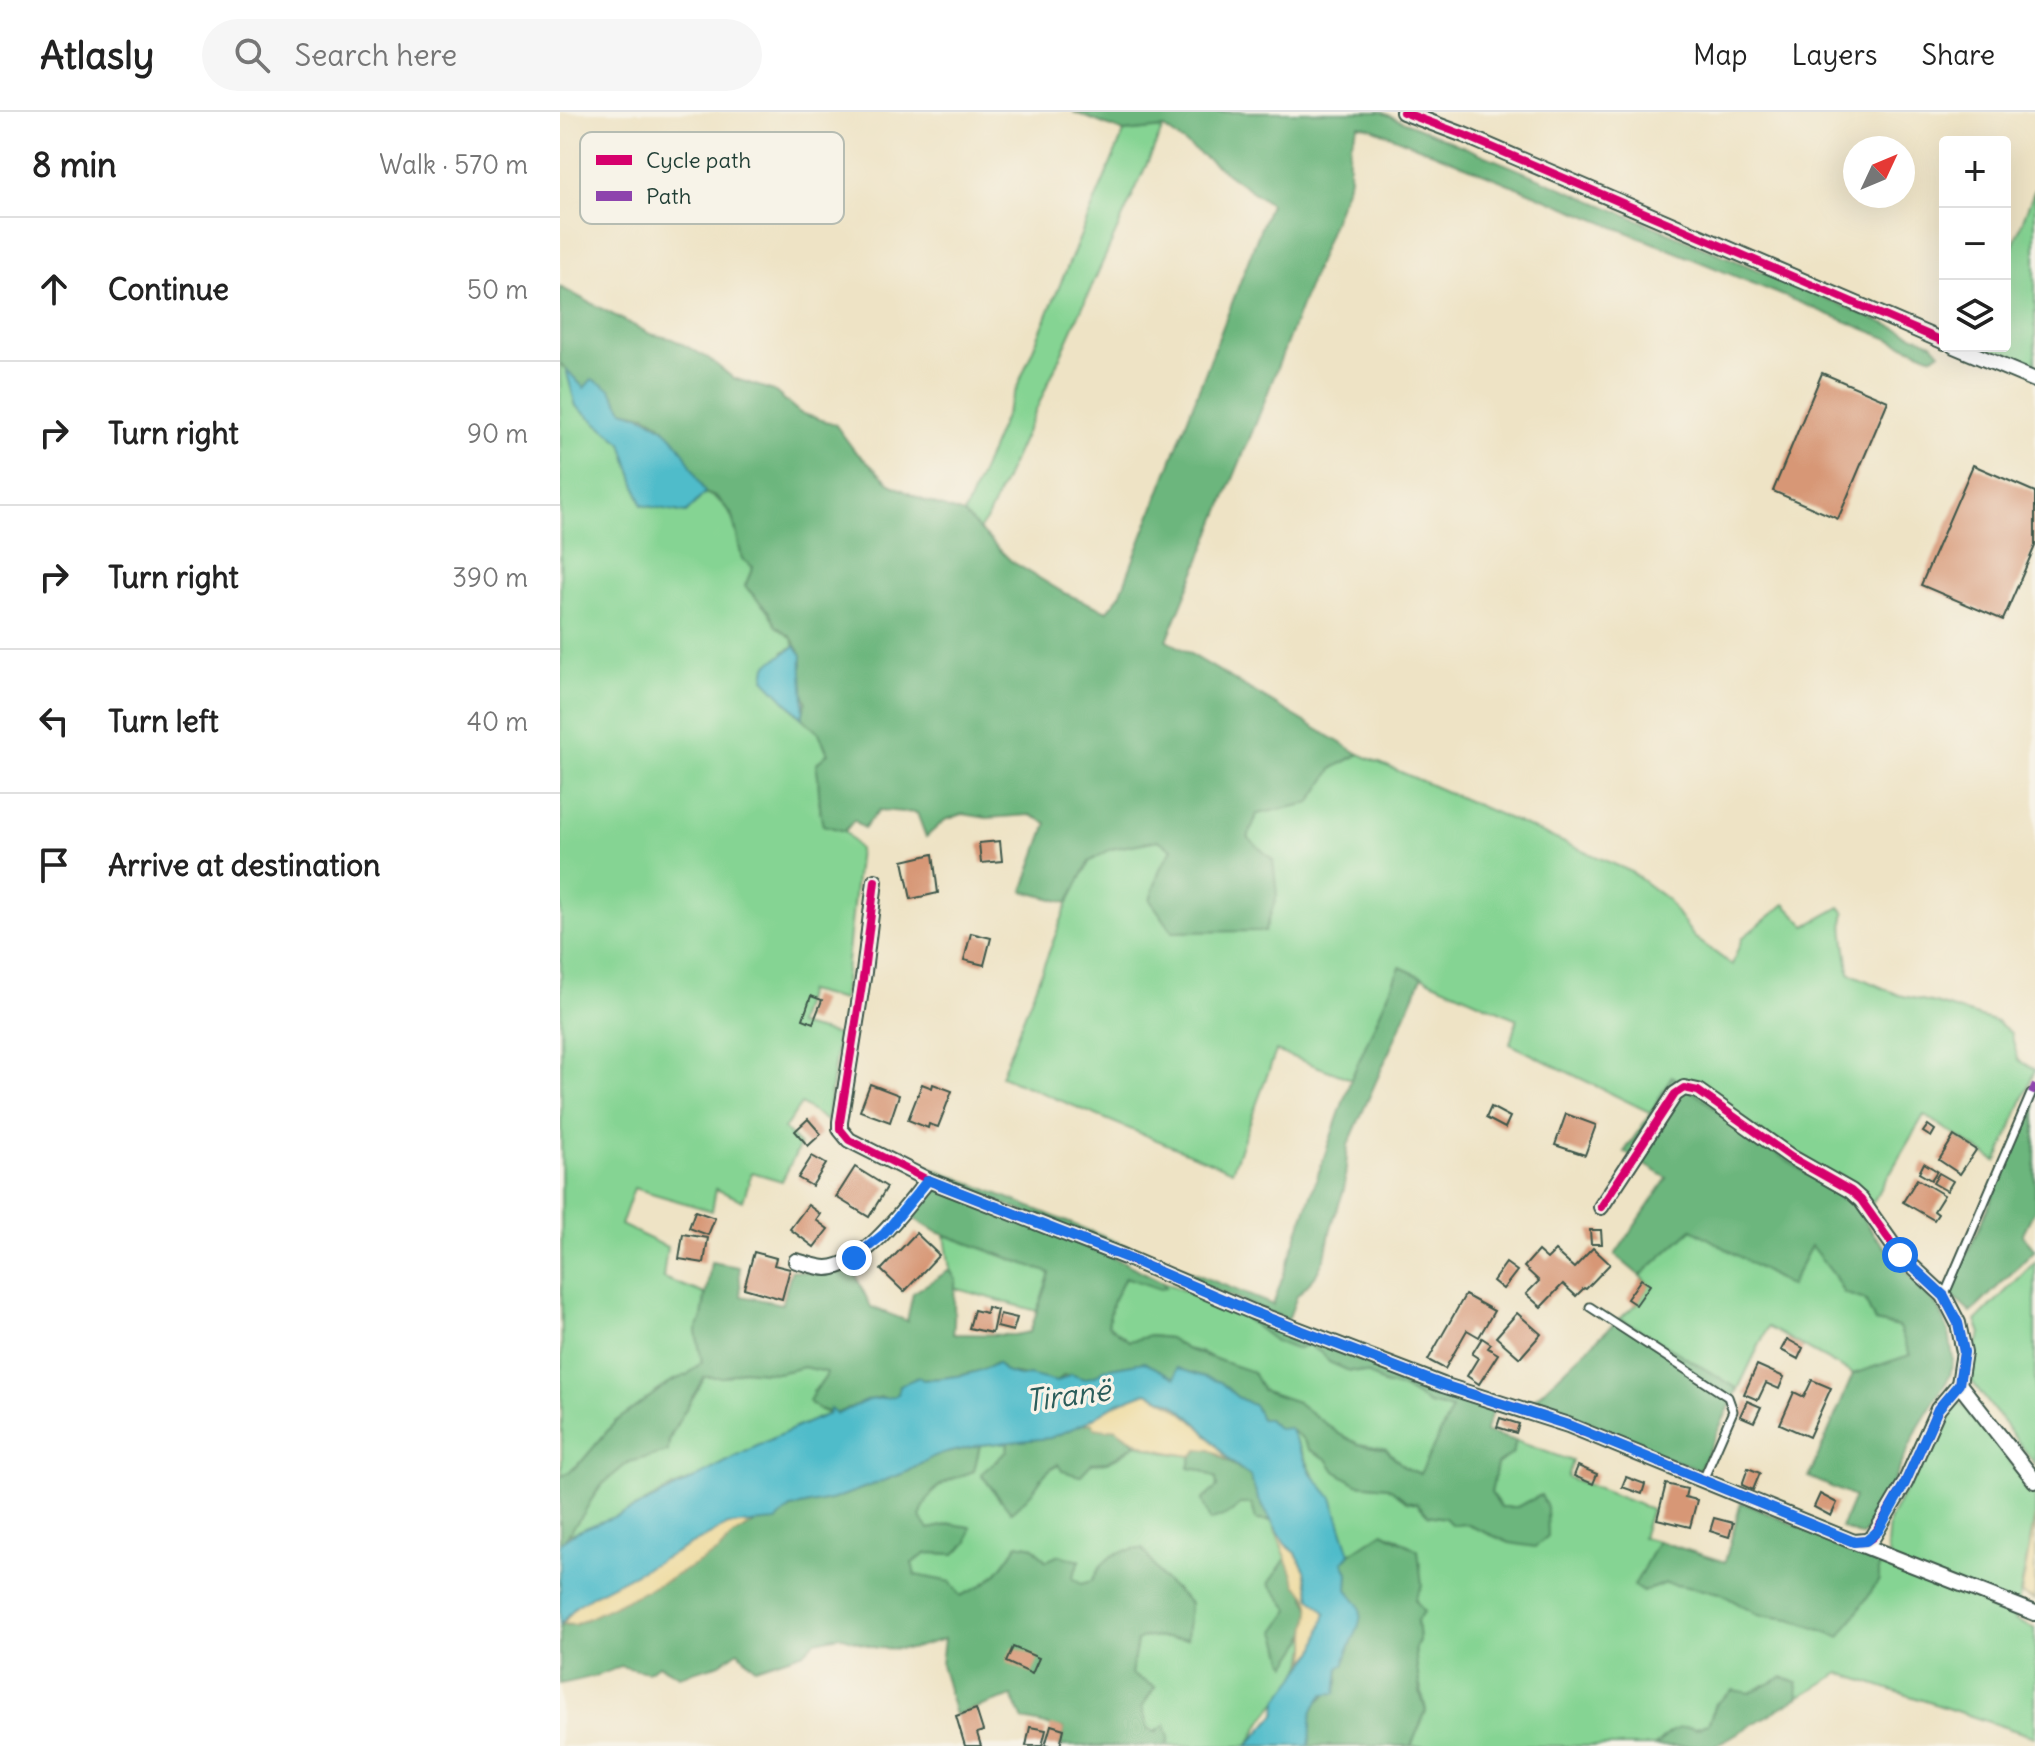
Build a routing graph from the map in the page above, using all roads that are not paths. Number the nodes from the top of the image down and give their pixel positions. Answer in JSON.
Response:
{"nodes":[{"id":1,"x":1403,"y":112,"type":"edge"},
{"id":2,"x":1939,"y":339,"type":"edge"},
{"id":3,"x":1968,"y":352,"type":"edge"},
{"id":4,"x":2035,"y":380,"type":"edge"},
{"id":5,"x":875,"y":881,"type":"dead end"},
{"id":6,"x":2031,"y":1094,"type":"dead end"},
{"id":7,"x":928,"y":1180,"type":"junction"},
{"id":8,"x":1601,"y":1207,"type":"dead end"},
{"id":9,"x":796,"y":1261,"type":"dead end"},
{"id":10,"x":1944,"y":1296,"type":"junction"},
{"id":11,"x":1590,"y":1307,"type":"dead end"},
{"id":12,"x":1959,"y":1384,"type":"junction"},
{"id":13,"x":1703,"y":1480,"type":"junction"},
{"id":14,"x":2035,"y":1481,"type":"edge"},
{"id":15,"x":1854,"y":1542,"type":"junction"},
{"id":16,"x":2035,"y":1613,"type":"edge"}],
"edges":[{"from":1,"to":2,"type":"street"},
{"from":3,"to":4,"type":"street"},
{"from":5,"to":7,"type":"street"},
{"from":6,"to":10,"type":"lane"},
{"from":7,"to":9,"type":"street"},
{"from":7,"to":13,"type":"street"},
{"from":8,"to":10,"type":"street"},
{"from":10,"to":12,"type":"street"},
{"from":11,"to":13,"type":"lane"},
{"from":12,"to":14,"type":"street"},
{"from":12,"to":15,"type":"street"},
{"from":13,"to":15,"type":"street"},
{"from":15,"to":16,"type":"street"}]}
